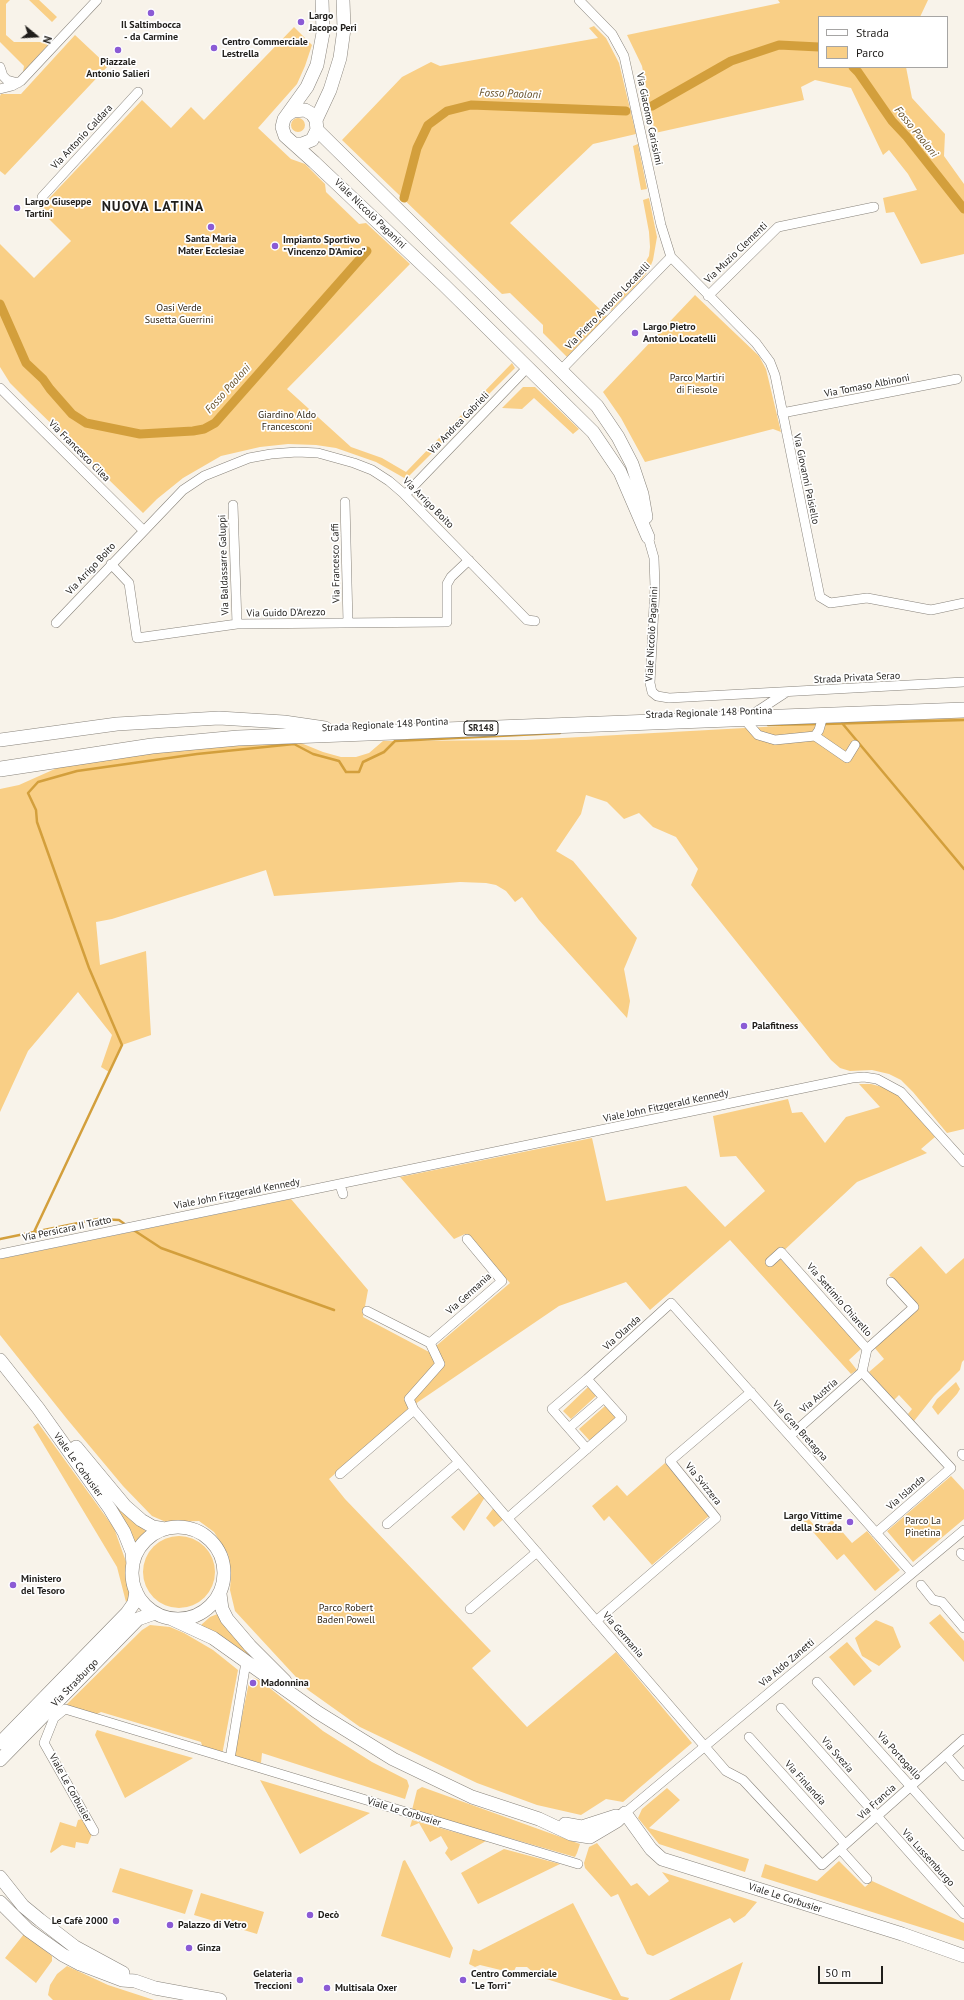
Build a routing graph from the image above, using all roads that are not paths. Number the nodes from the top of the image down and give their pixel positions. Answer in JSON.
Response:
{"nodes":[{"id":1,"x":97,"y":0,"type":"edge"},
{"id":2,"x":322,"y":0,"type":"edge"},
{"id":3,"x":343,"y":0,"type":"edge"},
{"id":4,"x":579,"y":0,"type":"edge"},
{"id":5,"x":0,"y":67,"type":"edge"},
{"id":6,"x":18,"y":83,"type":"junction"},
{"id":7,"x":0,"y":89,"type":"edge"},
{"id":8,"x":138,"y":92,"type":"dead end"},
{"id":9,"x":287,"y":115,"type":"junction"},
{"id":10,"x":316,"y":125,"type":"junction"},
{"id":11,"x":295,"y":144,"type":"junction"},
{"id":12,"x":42,"y":196,"type":"dead end"},
{"id":13,"x":874,"y":207,"type":"dead end"},
{"id":14,"x":671,"y":257,"type":"junction"},
{"id":15,"x":458,"y":270,"type":"junction"},
{"id":16,"x":444,"y":285,"type":"junction"},
{"id":17,"x":708,"y":296,"type":"junction"},
{"id":18,"x":528,"y":367,"type":"junction"},
{"id":19,"x":561,"y":370,"type":"junction"},
{"id":20,"x":957,"y":379,"type":"dead end"},
{"id":21,"x":0,"y":388,"type":"edge"},
{"id":22,"x":595,"y":403,"type":"junction"},
{"id":23,"x":782,"y":413,"type":"junction"},
{"id":24,"x":579,"y":417,"type":"junction"},
{"id":25,"x":405,"y":495,"type":"junction"},
{"id":26,"x":345,"y":502,"type":"dead end"},
{"id":27,"x":233,"y":505,"type":"dead end"},
{"id":28,"x":143,"y":530,"type":"junction"},
{"id":29,"x":648,"y":537,"type":"junction"},
{"id":30,"x":469,"y":560,"type":"junction"},
{"id":31,"x":110,"y":564,"type":"junction"},
{"id":32,"x":964,"y":603,"type":"edge"},
{"id":33,"x":535,"y":621,"type":"dead end"},
{"id":34,"x":56,"y":623,"type":"dead end"},
{"id":35,"x":348,"y":623,"type":"junction"},
{"id":36,"x":237,"y":624,"type":"junction"},
{"id":37,"x":964,"y":682,"type":"edge"},
{"id":38,"x":786,"y":693,"type":"junction"},
{"id":39,"x":964,"y":702,"type":"edge"},
{"id":40,"x":964,"y":710,"type":"edge"},
{"id":41,"x":750,"y":715,"type":"junction"},
{"id":42,"x":823,"y":716,"type":"junction"},
{"id":43,"x":325,"y":728,"type":"junction"},
{"id":44,"x":817,"y":733,"type":"junction"},
{"id":45,"x":0,"y":740,"type":"edge"},
{"id":46,"x":855,"y":745,"type":"dead end"},
{"id":47,"x":0,"y":760,"type":"edge"},
{"id":48,"x":43,"y":761,"type":"junction"},
{"id":49,"x":0,"y":769,"type":"edge"},
{"id":50,"x":0,"y":777,"type":"edge"},
{"id":51,"x":964,"y":1162,"type":"edge"},
{"id":52,"x":340,"y":1185,"type":"junction"},
{"id":53,"x":343,"y":1194,"type":"dead end"},
{"id":54,"x":138,"y":1226,"type":"joint"},
{"id":55,"x":467,"y":1239,"type":"dead end"},
{"id":56,"x":0,"y":1254,"type":"edge"},
{"id":57,"x":770,"y":1262,"type":"dead end"},
{"id":58,"x":891,"y":1282,"type":"dead end"},
{"id":59,"x":671,"y":1303,"type":"joint"},
{"id":60,"x":367,"y":1311,"type":"dead end"},
{"id":61,"x":430,"y":1343,"type":"junction"},
{"id":62,"x":867,"y":1349,"type":"junction"},
{"id":63,"x":0,"y":1360,"type":"edge"},
{"id":64,"x":862,"y":1372,"type":"junction"},
{"id":65,"x":587,"y":1379,"type":"junction"},
{"id":66,"x":751,"y":1392,"type":"junction"},
{"id":67,"x":604,"y":1398,"type":"junction"},
{"id":68,"x":38,"y":1408,"type":"junction"},
{"id":69,"x":414,"y":1410,"type":"junction"},
{"id":70,"x":569,"y":1428,"type":"junction"},
{"id":71,"x":790,"y":1436,"type":"junction"},
{"id":72,"x":587,"y":1449,"type":"junction"},
{"id":73,"x":459,"y":1462,"type":"junction"},
{"id":74,"x":340,"y":1474,"type":"dead end"},
{"id":75,"x":508,"y":1518,"type":"junction"},
{"id":76,"x":387,"y":1524,"type":"dead end"},
{"id":77,"x":165,"y":1529,"type":"junction"},
{"id":78,"x":964,"y":1530,"type":"edge"},
{"id":79,"x":876,"y":1533,"type":"junction"},
{"id":80,"x":537,"y":1552,"type":"junction"},
{"id":81,"x":133,"y":1566,"type":"junction"},
{"id":82,"x":912,"y":1573,"type":"junction"},
{"id":83,"x":921,"y":1585,"type":"dead end"},
{"id":84,"x":136,"y":1591,"type":"junction"},
{"id":85,"x":220,"y":1594,"type":"junction"},
{"id":86,"x":470,"y":1609,"type":"dead end"},
{"id":87,"x":155,"y":1614,"type":"junction"},
{"id":88,"x":172,"y":1619,"type":"junction"},
{"id":89,"x":596,"y":1621,"type":"junction"},
{"id":90,"x":964,"y":1628,"type":"edge"},
{"id":91,"x":246,"y":1662,"type":"junction"},
{"id":92,"x":817,"y":1682,"type":"dead end"},
{"id":93,"x":781,"y":1708,"type":"dead end"},
{"id":94,"x":317,"y":1712,"type":"junction"},
{"id":95,"x":749,"y":1737,"type":"dead end"},
{"id":96,"x":964,"y":1739,"type":"edge"},
{"id":97,"x":0,"y":1743,"type":"edge"},
{"id":98,"x":705,"y":1747,"type":"junction"},
{"id":99,"x":946,"y":1755,"type":"junction"},
{"id":100,"x":230,"y":1759,"type":"junction"},
{"id":101,"x":0,"y":1760,"type":"edge"},
{"id":102,"x":964,"y":1776,"type":"edge"},
{"id":103,"x":911,"y":1786,"type":"junction"},
{"id":104,"x":625,"y":1814,"type":"junction"},
{"id":105,"x":876,"y":1817,"type":"junction"},
{"id":106,"x":94,"y":1831,"type":"dead end"},
{"id":107,"x":964,"y":1846,"type":"edge"},
{"id":108,"x":843,"y":1847,"type":"junction"},
{"id":109,"x":578,"y":1864,"type":"dead end"},
{"id":110,"x":822,"y":1865,"type":"joint"},
{"id":111,"x":0,"y":1877,"type":"edge"},
{"id":112,"x":867,"y":1879,"type":"dead end"},
{"id":113,"x":0,"y":1902,"type":"edge"},
{"id":114,"x":964,"y":1914,"type":"edge"},
{"id":115,"x":964,"y":1956,"type":"edge"},
{"id":116,"x":135,"y":1981,"type":"junction"},
{"id":117,"x":220,"y":2000,"type":"edge"}],
"edges":[{"from":1,"to":6,"type":"street"},
{"from":2,"to":9,"type":"street","name":"Viale Niccolò Paganini"},
{"from":3,"to":10,"type":"street"},
{"from":4,"to":14,"type":"street","name":"Via Giacomo Carissimi"},
{"from":5,"to":6,"type":"street"},
{"from":6,"to":7,"type":"street"},
{"from":8,"to":12,"type":"street","name":"Via Antonio Caldara"},
{"from":9,"to":10,"type":"street","name":"Viale Niccolò Paganini"},
{"from":9,"to":11,"type":"street","name":"Viale Niccolò Paganini"},
{"from":10,"to":11,"type":"street"},
{"from":10,"to":15,"type":"street","name":"Viale Niccolò Paganini"},
{"from":11,"to":16,"type":"street","name":"Viale Niccolò Paganini"},
{"from":13,"to":17,"type":"street","name":"Via Muzio Clementi"},
{"from":14,"to":17,"type":"street","name":"Via Giovanni Paisiello"},
{"from":14,"to":19,"type":"street","name":"Via Pietro Antonio Locatelli"},
{"from":15,"to":16,"type":"street"},
{"from":15,"to":19,"type":"street","name":"Viale Niccolò Paganini"},
{"from":16,"to":18,"type":"street","name":"Viale Niccolò Paganini"},
{"from":17,"to":23,"type":"street","name":"Via Giovanni Paisiello"},
{"from":18,"to":24,"type":"street","name":"Viale Niccolò Paganini"},
{"from":18,"to":25,"type":"street","name":"Via Andrea Gabrieli"},
{"from":19,"to":22,"type":"street","name":"Viale Niccolò Paganini"},
{"from":20,"to":23,"type":"street","name":"Via Tomaso Albinoni"},
{"from":21,"to":28,"type":"street","name":"Via Francesco Cilea"},
{"from":22,"to":24,"type":"street"},
{"from":22,"to":29,"type":"street","name":"Viale Niccolò Paganini"},
{"from":23,"to":32,"type":"street","name":"Via Giovanni Paisiello"},
{"from":24,"to":29,"type":"street","name":"Viale Niccolò Paganini"},
{"from":25,"to":28,"type":"street","name":"Via Arrigo Boito"},
{"from":25,"to":30,"type":"street","name":"Via Arrigo Boito"},
{"from":26,"to":35,"type":"street","name":"Via Francesco Caffi"},
{"from":27,"to":36,"type":"street","name":"Via Baldassarre Galuppi"},
{"from":28,"to":31,"type":"street","name":"Via Arrigo Boito"},
{"from":29,"to":38,"type":"street","name":"Viale Niccolò Paganini"},
{"from":30,"to":33,"type":"street","name":"Via Arrigo Boito"},
{"from":30,"to":35,"type":"street","name":"Via Guido D'Arezzo"},
{"from":31,"to":34,"type":"street","name":"Via Arrigo Boito"},
{"from":31,"to":36,"type":"street","name":"Via Guido D'Arezzo"},
{"from":35,"to":36,"type":"street","name":"Via Guido D'Arezzo"},
{"from":37,"to":38,"type":"street","name":"Strada Privata Serao"},
{"from":38,"to":41,"type":"street","name":"Strada Privata Serao"},
{"from":39,"to":41,"type":"main road","name":"Strada Regionale 148 Pontina","number":"SR148"},
{"from":40,"to":42,"type":"main road","name":"Strada Regionale 148 Pontina","number":"SR148"},
{"from":41,"to":42,"type":"main road","name":"Strada Regionale 148 Pontina","number":"SR148"},
{"from":41,"to":43,"type":"main road","name":"Strada Regionale 148 Pontina","number":"SR148"},
{"from":41,"to":44,"type":"street","name":"Strada Regionale 148 Pontina"},
{"from":41,"to":48,"type":"main road","name":"Strada Regionale 148 Pontina","number":"SR148"},
{"from":42,"to":44,"type":"street"},
{"from":43,"to":45,"type":"street"},
{"from":43,"to":47,"type":"main road","name":"Strada Regionale 148 Pontina","number":"SR148"},
{"from":44,"to":46,"type":"street"},
{"from":48,"to":49,"type":"main road","name":"Strada Regionale 148 Pontina","number":"SR148"},
{"from":48,"to":50,"type":"street"},
{"from":51,"to":52,"type":"street","name":"Viale John Fitzgerald Kennedy"},
{"from":52,"to":53,"type":"street"},
{"from":52,"to":54,"type":"street","name":"Viale John Fitzgerald Kennedy"},
{"from":54,"to":56,"type":"street","name":"Via Persicara II Tratto"},
{"from":55,"to":61,"type":"street","name":"Via Germania"},
{"from":57,"to":62,"type":"street","name":"Via Settimio Chiarello"},
{"from":58,"to":62,"type":"street"},
{"from":59,"to":65,"type":"street","name":"Via Olanda"},
{"from":59,"to":66,"type":"street","name":"Via Gran Bretagna"},
{"from":60,"to":61,"type":"street"},
{"from":61,"to":69,"type":"street"},
{"from":62,"to":64,"type":"street","name":"Via Settimio Chiarello"},
{"from":63,"to":68,"type":"street","name":"Viale Le Corbusier"},
{"from":64,"to":71,"type":"street","name":"Via Austria"},
{"from":64,"to":79,"type":"street","name":"Via Islanda"},
{"from":65,"to":67,"type":"street"},
{"from":65,"to":70,"type":"street","name":"Via Olanda"},
{"from":66,"to":71,"type":"street","name":"Via Gran Bretagna"},
{"from":66,"to":89,"type":"street","name":"Via Svizzera"},
{"from":67,"to":70,"type":"street"},
{"from":67,"to":72,"type":"street"},
{"from":68,"to":77,"type":"street","name":"Viale Le Corbusier"},
{"from":68,"to":81,"type":"street","name":"Viale Le Corbusier"},
{"from":69,"to":73,"type":"street","name":"Via Germania"},
{"from":69,"to":74,"type":"street"},
{"from":70,"to":72,"type":"street","name":"Via Olanda"},
{"from":71,"to":79,"type":"street","name":"Via Gran Bretagna"},
{"from":72,"to":75,"type":"street"},
{"from":73,"to":75,"type":"street","name":"Via Germania"},
{"from":73,"to":76,"type":"street"},
{"from":75,"to":80,"type":"street","name":"Via Germania"},
{"from":77,"to":81,"type":"street","name":"Viale Le Corbusier"},
{"from":77,"to":85,"type":"street","name":"Viale Le Corbusier"},
{"from":78,"to":82,"type":"street","name":"Via Aldo Zanetti"},
{"from":79,"to":82,"type":"street","name":"Via Gran Bretagna"},
{"from":80,"to":86,"type":"street"},
{"from":80,"to":89,"type":"street","name":"Via Germania"},
{"from":81,"to":84,"type":"street","name":"Viale Le Corbusier"},
{"from":82,"to":98,"type":"street","name":"Via Aldo Zanetti"},
{"from":83,"to":90,"type":"street"},
{"from":84,"to":87,"type":"street","name":"Viale Le Corbusier"},
{"from":84,"to":97,"type":"street","name":"Via Strasburgo"},
{"from":85,"to":88,"type":"street","name":"Viale Le Corbusier"},
{"from":85,"to":94,"type":"street","name":"Viale Le Corbusier"},
{"from":87,"to":88,"type":"street","name":"Viale Le Corbusier"},
{"from":87,"to":101,"type":"street","name":"Via Strasburgo"},
{"from":88,"to":91,"type":"street","name":"Viale Le Corbusier"},
{"from":89,"to":98,"type":"street","name":"Via Germania"},
{"from":91,"to":94,"type":"street","name":"Viale Le Corbusier"},
{"from":91,"to":100,"type":"street"},
{"from":92,"to":103,"type":"street","name":"Via Portogallo"},
{"from":93,"to":105,"type":"street","name":"Via Svezia"},
{"from":94,"to":104,"type":"street","name":"Viale Le Corbusier"},
{"from":95,"to":108,"type":"street","name":"Via Finlandia"},
{"from":96,"to":99,"type":"street","name":"Via Francia"},
{"from":98,"to":104,"type":"street","name":"Via Aldo Zanetti"},
{"from":98,"to":110,"type":"street","name":"Via Germania"},
{"from":99,"to":102,"type":"street"},
{"from":99,"to":103,"type":"street","name":"Via Francia"},
{"from":100,"to":106,"type":"street","name":"Viale Le Corbusier"},
{"from":100,"to":109,"type":"street","name":"Viale Le Corbusier"},
{"from":103,"to":105,"type":"street","name":"Via Francia"},
{"from":103,"to":107,"type":"street","name":"Via Portogallo"},
{"from":104,"to":115,"type":"street","name":"Viale Le Corbusier"},
{"from":105,"to":108,"type":"street","name":"Via Francia"},
{"from":105,"to":114,"type":"street","name":"Via Lussemburgo"},
{"from":108,"to":110,"type":"street","name":"Via Francia"},
{"from":108,"to":112,"type":"street"},
{"from":111,"to":116,"type":"street"},
{"from":113,"to":116,"type":"street"},
{"from":116,"to":117,"type":"street"}]}
